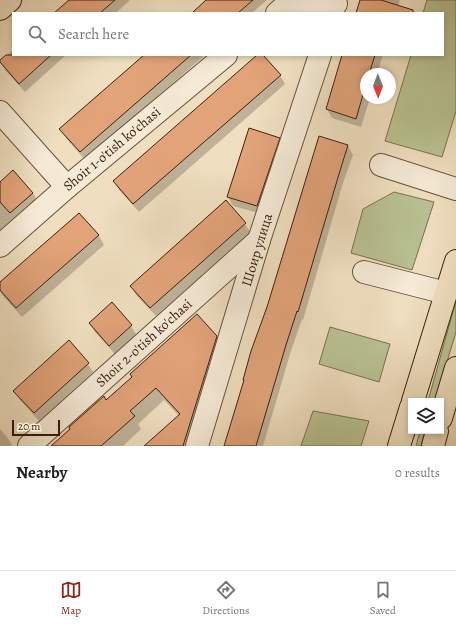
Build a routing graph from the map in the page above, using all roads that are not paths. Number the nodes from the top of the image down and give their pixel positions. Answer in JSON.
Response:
{"nodes":[{"id":1,"x":10,"y":0,"type":"edge"},
{"id":2,"x":336,"y":6,"type":"edge"},
{"id":3,"x":0,"y":9,"type":"edge"},
{"id":4,"x":278,"y":12,"type":"edge"},
{"id":5,"x":225,"y":56,"type":"edge"},
{"id":6,"x":320,"y":56,"type":"edge"},
{"id":7,"x":0,"y":112,"type":"edge"},
{"id":8,"x":381,"y":165,"type":"dead end"},
{"id":9,"x":67,"y":187,"type":"junction"},
{"id":10,"x":456,"y":189,"type":"edge"},
{"id":11,"x":259,"y":240,"type":"junction"},
{"id":12,"x":0,"y":246,"type":"edge"},
{"id":13,"x":456,"y":261,"type":"edge"},
{"id":14,"x":364,"y":272,"type":"dead end"},
{"id":15,"x":446,"y":293,"type":"junction"},
{"id":16,"x":456,"y":368,"type":"edge"},
{"id":17,"x":414,"y":398,"type":"edge"},
{"id":18,"x":444,"y":408,"type":"edge"},
{"id":19,"x":408,"y":417,"type":"edge"},
{"id":20,"x":436,"y":434,"type":"edge"},
{"id":21,"x":29,"y":446,"type":"edge"},
{"id":22,"x":197,"y":446,"type":"edge"},
{"id":23,"x":399,"y":446,"type":"edge"},
{"id":24,"x":433,"y":446,"type":"edge"}],
"edges":[{"from":1,"to":3,"type":"main road"},
{"from":2,"to":4,"type":"street"},
{"from":5,"to":9,"type":"street","name":"Shoir 1-o'tish ko'chasi"},
{"from":6,"to":11,"type":"street","name":"Шоир улица"},
{"from":7,"to":9,"type":"street"},
{"from":8,"to":10,"type":"street"},
{"from":9,"to":12,"type":"street","name":"Shoir 1-o'tish ko'chasi"},
{"from":11,"to":21,"type":"street","name":"Shoir 2-o'tish ko'chasi"},
{"from":11,"to":22,"type":"street","name":"Шоир улица"},
{"from":13,"to":15,"type":"main road"},
{"from":14,"to":15,"type":"street"},
{"from":15,"to":17,"type":"main road"},
{"from":16,"to":18,"type":"main road"},
{"from":19,"to":23,"type":"main road"},
{"from":20,"to":24,"type":"main road"}]}
